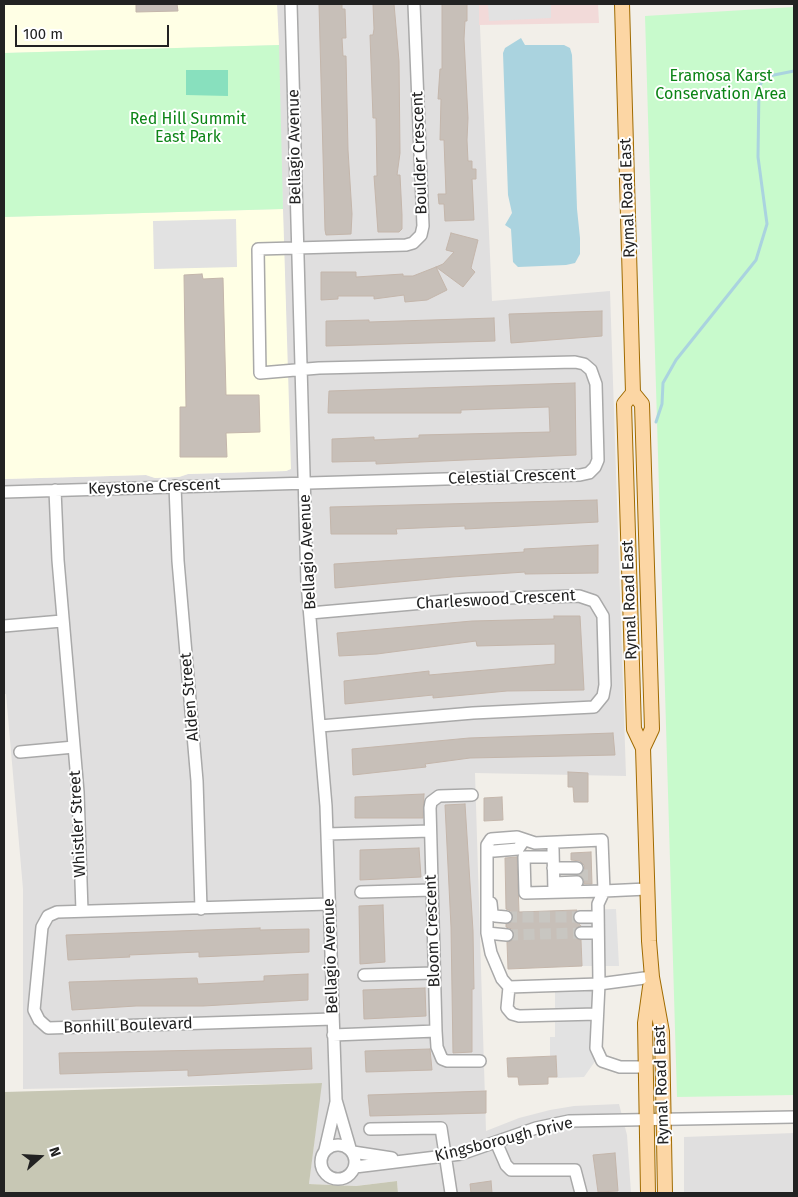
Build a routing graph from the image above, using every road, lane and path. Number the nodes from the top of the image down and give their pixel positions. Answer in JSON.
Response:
{"nodes":[{"id":1,"x":291,"y":4,"type":"edge"},
{"id":2,"x":414,"y":4,"type":"edge"},
{"id":3,"x":622,"y":4,"type":"edge"},
{"id":4,"x":297,"y":248,"type":"junction"},
{"id":5,"x":300,"y":371,"type":"junction"},
{"id":6,"x":304,"y":483,"type":"junction"},
{"id":7,"x":175,"y":486,"type":"junction"},
{"id":8,"x":55,"y":490,"type":"junction"},
{"id":9,"x":4,"y":492,"type":"edge"},
{"id":10,"x":310,"y":613,"type":"junction"},
{"id":11,"x":62,"y":621,"type":"junction"},
{"id":12,"x":4,"y":626,"type":"edge"},
{"id":13,"x":320,"y":726,"type":"junction"},
{"id":14,"x":74,"y":747,"type":"junction"},
{"id":15,"x":20,"y":752,"type":"dead end"},
{"id":16,"x":472,"y":795,"type":"dead end"},
{"id":17,"x":430,"y":831,"type":"junction"},
{"id":18,"x":328,"y":834,"type":"junction"},
{"id":19,"x":553,"y":842,"type":"junction"},
{"id":20,"x":535,"y":843,"type":"junction"},
{"id":21,"x":554,"y":875,"type":"junction"},
{"id":22,"x":577,"y":875,"type":"tunnel mouth"},
{"id":23,"x":598,"y":877,"type":"junction"},
{"id":24,"x":647,"y":889,"type":"junction"},
{"id":25,"x":432,"y":890,"type":"junction"},
{"id":26,"x":361,"y":892,"type":"dead end"},
{"id":27,"x":329,"y":904,"type":"junction"},
{"id":28,"x":201,"y":909,"type":"junction"},
{"id":29,"x":82,"y":911,"type":"junction"},
{"id":30,"x":506,"y":917,"type":"tunnel mouth"},
{"id":31,"x":580,"y":917,"type":"tunnel mouth"},
{"id":32,"x":598,"y":917,"type":"junction"},
{"id":33,"x":487,"y":933,"type":"junction"},
{"id":34,"x":581,"y":933,"type":"tunnel mouth"},
{"id":35,"x":507,"y":934,"type":"tunnel mouth"},
{"id":36,"x":598,"y":934,"type":"junction"},
{"id":37,"x":434,"y":973,"type":"junction"},
{"id":38,"x":364,"y":975,"type":"dead end"},
{"id":39,"x":652,"y":977,"type":"junction"},
{"id":40,"x":599,"y":984,"type":"junction"},
{"id":41,"x":509,"y":987,"type":"junction"},
{"id":42,"x":597,"y":1014,"type":"junction"},
{"id":43,"x":333,"y":1020,"type":"junction"},
{"id":44,"x":436,"y":1031,"type":"junction"},
{"id":45,"x":333,"y":1035,"type":"junction"},
{"id":46,"x":480,"y":1060,"type":"dead end"},
{"id":47,"x":646,"y":1067,"type":"junction"},
{"id":48,"x":336,"y":1100,"type":"junction"},
{"id":49,"x":794,"y":1117,"type":"edge"},
{"id":50,"x":664,"y":1118,"type":"junction"},
{"id":51,"x":647,"y":1119,"type":"junction"},
{"id":52,"x":370,"y":1129,"type":"dead end"},
{"id":53,"x":496,"y":1142,"type":"junction"},
{"id":54,"x":325,"y":1150,"type":"junction"},
{"id":55,"x":351,"y":1150,"type":"junction"},
{"id":56,"x":446,"y":1157,"type":"junction"},
{"id":57,"x":404,"y":1160,"type":"junction"},
{"id":58,"x":355,"y":1167,"type":"junction"},
{"id":59,"x":451,"y":1193,"type":"edge"},
{"id":60,"x":581,"y":1193,"type":"edge"},
{"id":61,"x":648,"y":1193,"type":"edge"},
{"id":62,"x":665,"y":1193,"type":"edge"}],
"edges":[{"from":1,"to":4,"type":"street","name":"Bellagio Avenue"},
{"from":2,"to":4,"type":"street","name":"Boulder Crescent"},
{"from":3,"to":24,"type":"main road","name":"Rymal Road East"},
{"from":4,"to":5,"type":"street","name":"Bellagio Avenue"},
{"from":4,"to":5,"type":"street"},
{"from":5,"to":6,"type":"street","name":"Bellagio Avenue"},
{"from":5,"to":6,"type":"street","name":"Celestial Crescent"},
{"from":6,"to":7,"type":"street","name":"Keystone Crescent"},
{"from":6,"to":10,"type":"street","name":"Bellagio Avenue"},
{"from":7,"to":8,"type":"street","name":"Keystone Crescent"},
{"from":7,"to":28,"type":"street","name":"Alden Street"},
{"from":8,"to":9,"type":"street","name":"Keystone Crescent"},
{"from":8,"to":11,"type":"street","name":"Whistler Street"},
{"from":10,"to":13,"type":"street","name":"Bellagio Avenue"},
{"from":10,"to":13,"type":"street","name":"Charleswood Crescent"},
{"from":11,"to":12,"type":"street"},
{"from":11,"to":14,"type":"street","name":"Whistler Street"},
{"from":13,"to":18,"type":"street","name":"Bellagio Avenue"},
{"from":14,"to":15,"type":"street"},
{"from":14,"to":29,"type":"street","name":"Whistler Street"},
{"from":16,"to":17,"type":"street","name":"Bloom Crescent"},
{"from":17,"to":18,"type":"street"},
{"from":17,"to":25,"type":"street","name":"Bloom Crescent"},
{"from":18,"to":27,"type":"street","name":"Bellagio Avenue"},
{"from":19,"to":20,"type":"street"},
{"from":19,"to":21,"type":"street"},
{"from":19,"to":23,"type":"street"},
{"from":20,"to":30,"type":"street"},
{"from":20,"to":33,"type":"street"},
{"from":21,"to":22,"type":"street"},
{"from":21,"to":23,"type":"street"},
{"from":23,"to":24,"type":"street"},
{"from":23,"to":32,"type":"street"},
{"from":24,"to":39,"type":"main road","name":"Rymal Road East"},
{"from":25,"to":26,"type":"street"},
{"from":25,"to":37,"type":"street","name":"Bloom Crescent"},
{"from":27,"to":28,"type":"street"},
{"from":27,"to":43,"type":"street","name":"Bellagio Avenue"},
{"from":28,"to":29,"type":"street"},
{"from":29,"to":43,"type":"street","name":"Bonhill Boulevard"},
{"from":31,"to":32,"type":"street"},
{"from":32,"to":36,"type":"street"},
{"from":33,"to":35,"type":"street"},
{"from":33,"to":41,"type":"street"},
{"from":34,"to":36,"type":"street"},
{"from":36,"to":40,"type":"street"},
{"from":37,"to":38,"type":"street"},
{"from":37,"to":44,"type":"street","name":"Bloom Crescent"},
{"from":39,"to":40,"type":"street"},
{"from":39,"to":47,"type":"main road","name":"Rymal Road East"},
{"from":39,"to":50,"type":"main road","name":"Rymal Road East"},
{"from":40,"to":41,"type":"street"},
{"from":40,"to":42,"type":"street"},
{"from":41,"to":42,"type":"street"},
{"from":42,"to":47,"type":"street"},
{"from":43,"to":45,"type":"street","name":"Bellagio Avenue"},
{"from":44,"to":45,"type":"street"},
{"from":44,"to":46,"type":"street","name":"Bloom Crescent"},
{"from":45,"to":48,"type":"street","name":"Bellagio Avenue"},
{"from":47,"to":51,"type":"main road","name":"Rymal Road East"},
{"from":48,"to":54,"type":"street","name":"Bellagio Avenue"},
{"from":48,"to":55,"type":"street","name":"Bellagio Avenue"},
{"from":49,"to":50,"type":"street","name":"Kingsborough Drive"},
{"from":50,"to":51,"type":"street","name":"Kingsborough Drive"},
{"from":50,"to":62,"type":"main road","name":"Rymal Road East"},
{"from":51,"to":53,"type":"street","name":"Kingsborough Drive"},
{"from":51,"to":61,"type":"main road","name":"Rymal Road East"},
{"from":52,"to":56,"type":"street"},
{"from":53,"to":56,"type":"street","name":"Kingsborough Drive"},
{"from":53,"to":60,"type":"street"},
{"from":54,"to":55,"type":"street"},
{"from":54,"to":58,"type":"street"},
{"from":55,"to":57,"type":"street","name":"Kingsborough Drive"},
{"from":55,"to":58,"type":"street"},
{"from":56,"to":57,"type":"street","name":"Kingsborough Drive"},
{"from":56,"to":59,"type":"street"},
{"from":57,"to":58,"type":"street","name":"Kingsborough Drive"}]}
